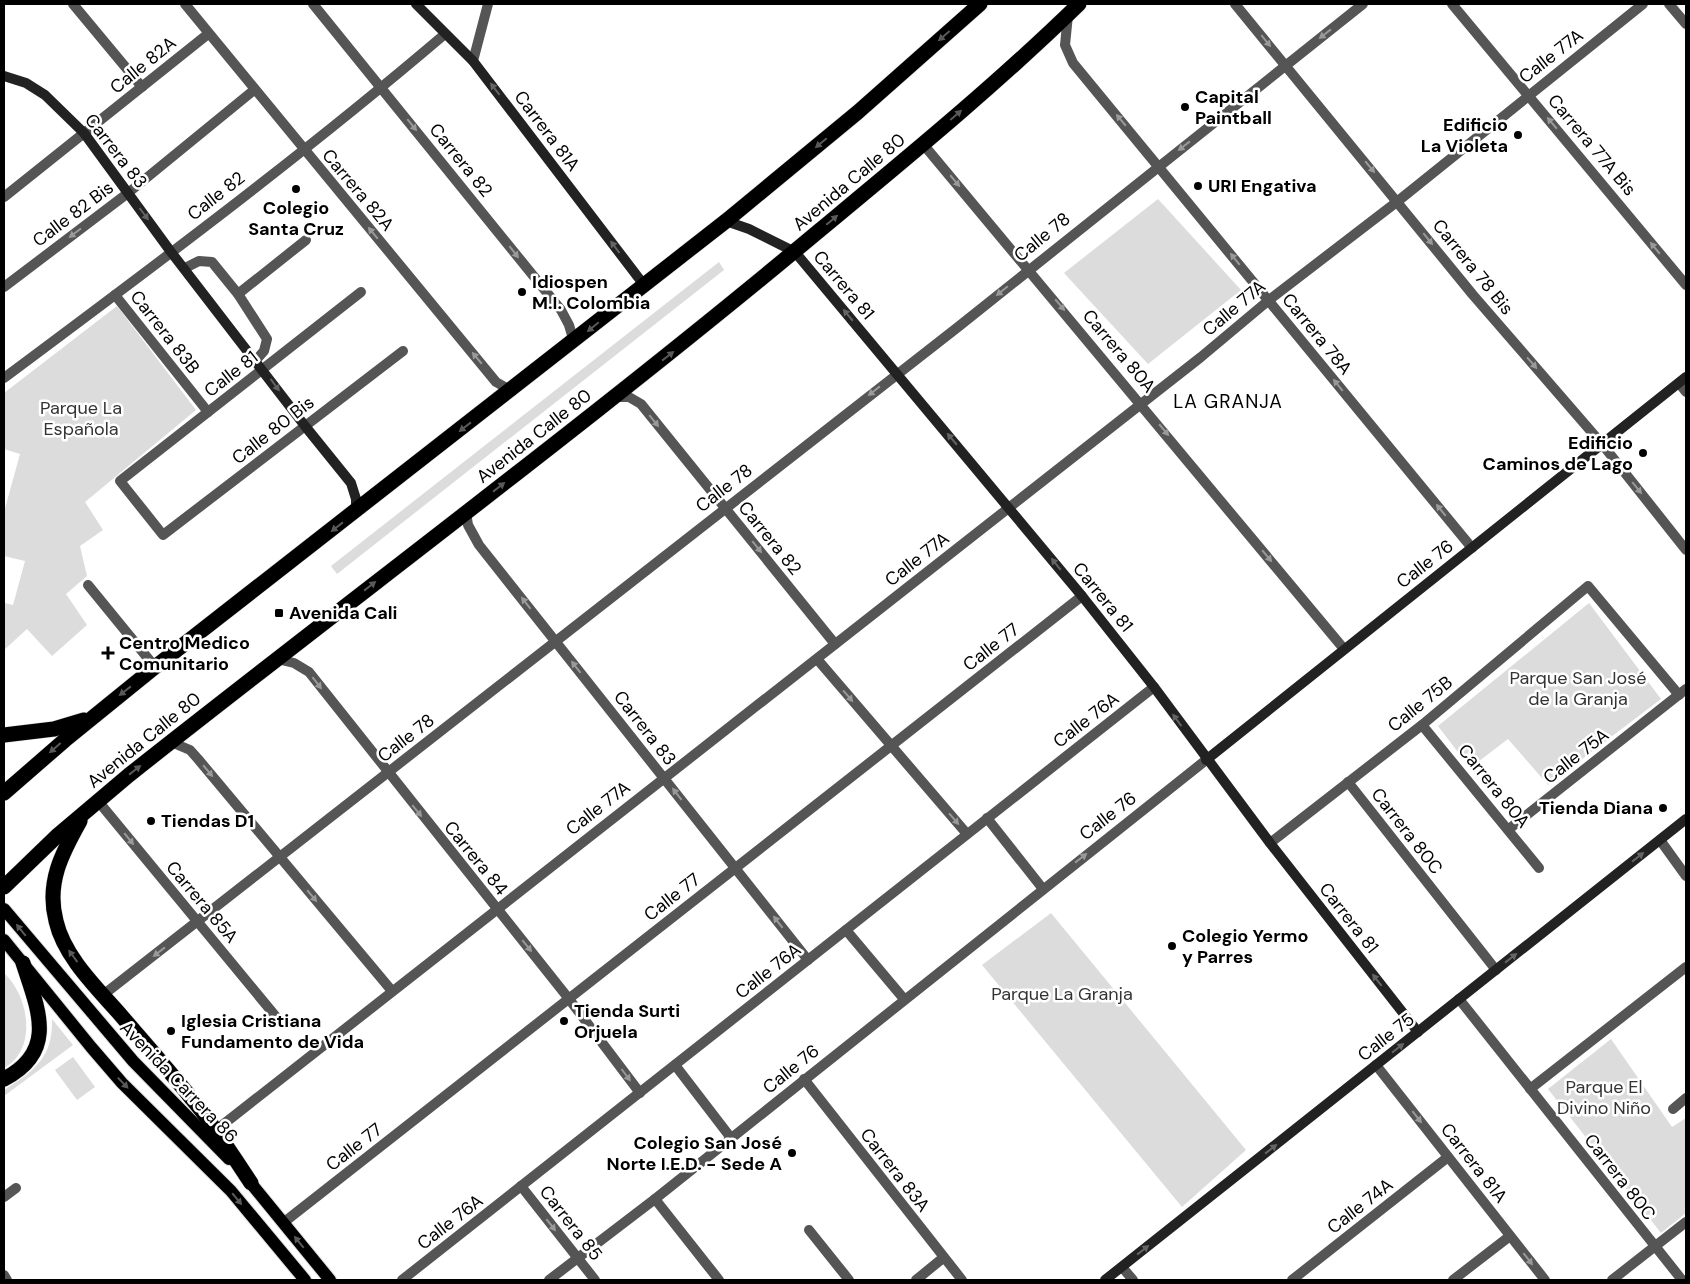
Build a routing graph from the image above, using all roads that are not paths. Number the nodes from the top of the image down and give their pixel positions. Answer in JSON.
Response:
{"nodes":[{"id":1,"x":185,"y":4,"type":"edge"},
{"id":2,"x":313,"y":4,"type":"edge"},
{"id":3,"x":416,"y":4,"type":"edge"},
{"id":4,"x":488,"y":4,"type":"edge"},
{"id":5,"x":980,"y":4,"type":"edge"},
{"id":6,"x":1079,"y":4,"type":"edge"},
{"id":7,"x":1235,"y":4,"type":"edge"},
{"id":8,"x":1363,"y":4,"type":"edge"},
{"id":9,"x":1452,"y":4,"type":"edge"},
{"id":10,"x":1643,"y":4,"type":"edge"},
{"id":11,"x":1669,"y":4,"type":"edge"},
{"id":12,"x":75,"y":5,"type":"edge"},
{"id":13,"x":1068,"y":15,"type":"junction"},
{"id":14,"x":1686,"y":24,"type":"edge"},
{"id":15,"x":208,"y":34,"type":"junction"},
{"id":16,"x":444,"y":34,"type":"junction"},
{"id":17,"x":473,"y":61,"type":"junction"},
{"id":18,"x":1285,"y":65,"type":"junction"},
{"id":19,"x":4,"y":76,"type":"edge"},
{"id":20,"x":142,"y":86,"type":"junction"},
{"id":21,"x":382,"y":87,"type":"junction"},
{"id":22,"x":254,"y":90,"type":"junction"},
{"id":23,"x":1529,"y":94,"type":"junction"},
{"id":24,"x":84,"y":133,"type":"junction"},
{"id":25,"x":923,"y":144,"type":"junction"},
{"id":26,"x":303,"y":149,"type":"junction"},
{"id":27,"x":1160,"y":165,"type":"junction"},
{"id":28,"x":128,"y":193,"type":"junction"},
{"id":29,"x":4,"y":197,"type":"edge"},
{"id":30,"x":1398,"y":201,"type":"junction"},
{"id":31,"x":726,"y":221,"type":"junction"},
{"id":32,"x":306,"y":240,"type":"dead end"},
{"id":33,"x":171,"y":252,"type":"junction"},
{"id":34,"x":795,"y":252,"type":"junction"},
{"id":35,"x":185,"y":268,"type":"junction"},
{"id":36,"x":1029,"y":269,"type":"junction"},
{"id":37,"x":644,"y":285,"type":"junction"},
{"id":38,"x":1686,"y":286,"type":"edge"},
{"id":39,"x":4,"y":287,"type":"edge"},
{"id":40,"x":361,"y":292,"type":"dead end"},
{"id":41,"x":238,"y":294,"type":"junction"},
{"id":42,"x":115,"y":295,"type":"junction"},
{"id":43,"x":1268,"y":300,"type":"junction"},
{"id":44,"x":574,"y":342,"type":"junction"},
{"id":45,"x":403,"y":352,"type":"dead end"},
{"id":46,"x":256,"y":360,"type":"junction"},
{"id":47,"x":263,"y":369,"type":"junction"},
{"id":48,"x":896,"y":374,"type":"junction"},
{"id":49,"x":4,"y":378,"type":"edge"},
{"id":50,"x":1683,"y":380,"type":"edge"},
{"id":51,"x":512,"y":390,"type":"junction"},
{"id":52,"x":1686,"y":392,"type":"edge"},
{"id":53,"x":616,"y":396,"type":"junction"},
{"id":54,"x":1142,"y":403,"type":"junction"},
{"id":55,"x":208,"y":412,"type":"junction"},
{"id":56,"x":305,"y":426,"type":"junction"},
{"id":57,"x":1602,"y":444,"type":"junction"},
{"id":58,"x":1009,"y":507,"type":"junction"},
{"id":59,"x":725,"y":508,"type":"junction"},
{"id":60,"x":356,"y":512,"type":"junction"},
{"id":61,"x":466,"y":512,"type":"junction"},
{"id":62,"x":164,"y":535,"type":"joint"},
{"id":63,"x":1472,"y":548,"type":"junction"},
{"id":64,"x":1686,"y":550,"type":"edge"},
{"id":65,"x":88,"y":585,"type":"dead end"},
{"id":66,"x":1082,"y":596,"type":"junction"},
{"id":67,"x":556,"y":641,"type":"junction"},
{"id":68,"x":835,"y":644,"type":"junction"},
{"id":69,"x":1344,"y":650,"type":"junction"},
{"id":70,"x":277,"y":659,"type":"junction"},
{"id":71,"x":817,"y":659,"type":"junction"},
{"id":72,"x":155,"y":667,"type":"junction"},
{"id":73,"x":1154,"y":687,"type":"junction"},
{"id":74,"x":1683,"y":692,"type":"edge"},
{"id":75,"x":92,"y":717,"type":"junction"},
{"id":76,"x":1422,"y":725,"type":"junction"},
{"id":77,"x":4,"y":735,"type":"edge"},
{"id":78,"x":171,"y":742,"type":"junction"},
{"id":79,"x":891,"y":746,"type":"junction"},
{"id":80,"x":1206,"y":760,"type":"junction"},
{"id":81,"x":387,"y":773,"type":"junction"},
{"id":82,"x":663,"y":777,"type":"junction"},
{"id":83,"x":1348,"y":782,"type":"junction"},
{"id":84,"x":4,"y":793,"type":"edge"},
{"id":85,"x":92,"y":806,"type":"junction"},
{"id":86,"x":987,"y":818,"type":"junction"},
{"id":87,"x":1686,"y":819,"type":"edge"},
{"id":88,"x":1509,"y":829,"type":"junction"},
{"id":89,"x":968,"y":834,"type":"junction"},
{"id":90,"x":1660,"y":840,"type":"junction"},
{"id":91,"x":1270,"y":844,"type":"junction"},
{"id":92,"x":280,"y":857,"type":"junction"},
{"id":93,"x":735,"y":868,"type":"junction"},
{"id":94,"x":1539,"y":868,"type":"dead end"},
{"id":95,"x":1686,"y":876,"type":"edge"},
{"id":96,"x":4,"y":887,"type":"edge"},
{"id":97,"x":1043,"y":889,"type":"junction"},
{"id":98,"x":496,"y":908,"type":"junction"},
{"id":99,"x":4,"y":909,"type":"edge"},
{"id":100,"x":197,"y":922,"type":"junction"},
{"id":101,"x":846,"y":930,"type":"junction"},
{"id":102,"x":4,"y":940,"type":"edge"},
{"id":103,"x":808,"y":960,"type":"junction"},
{"id":104,"x":23,"y":963,"type":"junction"},
{"id":105,"x":1686,"y":967,"type":"edge"},
{"id":106,"x":1496,"y":970,"type":"junction"},
{"id":107,"x":392,"y":991,"type":"junction"},
{"id":108,"x":103,"y":995,"type":"junction"},
{"id":109,"x":569,"y":999,"type":"junction"},
{"id":110,"x":904,"y":999,"type":"junction"},
{"id":111,"x":1459,"y":999,"type":"junction"},
{"id":112,"x":282,"y":1024,"type":"dead end"},
{"id":113,"x":1418,"y":1032,"type":"junction"},
{"id":114,"x":675,"y":1065,"type":"junction"},
{"id":115,"x":1376,"y":1065,"type":"junction"},
{"id":116,"x":4,"y":1079,"type":"edge"},
{"id":117,"x":804,"y":1079,"type":"junction"},
{"id":118,"x":1530,"y":1089,"type":"junction"},
{"id":119,"x":640,"y":1093,"type":"junction"},
{"id":120,"x":1686,"y":1098,"type":"edge"},
{"id":121,"x":1673,"y":1109,"type":"dead end"},
{"id":122,"x":212,"y":1133,"type":"junction"},
{"id":123,"x":731,"y":1138,"type":"junction"},
{"id":124,"x":1448,"y":1157,"type":"junction"},
{"id":125,"x":251,"y":1183,"type":"joint"},
{"id":126,"x":521,"y":1186,"type":"junction"},
{"id":127,"x":16,"y":1188,"type":"dead end"},
{"id":128,"x":4,"y":1197,"type":"edge"},
{"id":129,"x":655,"y":1199,"type":"junction"},
{"id":130,"x":1686,"y":1222,"type":"edge"},
{"id":131,"x":283,"y":1223,"type":"junction"},
{"id":132,"x":809,"y":1230,"type":"dead end"},
{"id":133,"x":1510,"y":1236,"type":"junction"},
{"id":134,"x":1655,"y":1247,"type":"junction"},
{"id":135,"x":578,"y":1258,"type":"junction"},
{"id":136,"x":944,"y":1258,"type":"junction"},
{"id":137,"x":1122,"y":1266,"type":"junction"},
{"id":138,"x":4,"y":1275,"type":"edge"},
{"id":139,"x":7,"y":1280,"type":"edge"},
{"id":140,"x":305,"y":1280,"type":"edge"},
{"id":141,"x":330,"y":1280,"type":"edge"},
{"id":142,"x":402,"y":1280,"type":"edge"},
{"id":143,"x":550,"y":1280,"type":"edge"},
{"id":144,"x":595,"y":1280,"type":"edge"},
{"id":145,"x":719,"y":1280,"type":"edge"},
{"id":146,"x":849,"y":1280,"type":"edge"},
{"id":147,"x":916,"y":1280,"type":"edge"},
{"id":148,"x":962,"y":1280,"type":"edge"},
{"id":149,"x":1105,"y":1280,"type":"edge"},
{"id":150,"x":1133,"y":1280,"type":"edge"},
{"id":151,"x":1292,"y":1280,"type":"edge"},
{"id":152,"x":1453,"y":1280,"type":"edge"},
{"id":153,"x":1545,"y":1280,"type":"edge"},
{"id":154,"x":1612,"y":1280,"type":"edge"},
{"id":155,"x":1682,"y":1280,"type":"edge"}],
"edges":[{"from":1,"to":15,"type":"street","name":"Carrera 82A"},
{"from":2,"to":21,"type":"street","name":"Carrera 82"},
{"from":3,"to":16,"type":"street","name":"Carrera 81A"},
{"from":4,"to":17,"type":"street"},
{"from":5,"to":31,"type":"highway","one_way":true},
{"from":6,"to":13,"type":"highway","name":"Avenida Calle 80"},
{"from":7,"to":18,"type":"street","name":"Carrera 78 Bis","one_way":true},
{"from":8,"to":18,"type":"street","name":"Calle 78","one_way":true},
{"from":9,"to":23,"type":"street","name":"Carrera 77A Bis"},
{"from":10,"to":23,"type":"street","name":"Calle 77A"},
{"from":11,"to":14,"type":"street"},
{"from":12,"to":20,"type":"street"},
{"from":25,"to":13,"type":"highway","name":"Avenida Calle 80","one_way":true},
{"from":27,"to":13,"type":"street","name":"Carrera 78A","one_way":true},
{"from":15,"to":20,"type":"street","name":"Calle 82A"},
{"from":15,"to":22,"type":"street","name":"Carrera 82A"},
{"from":16,"to":17,"type":"street","name":"Carrera 81A"},
{"from":16,"to":21,"type":"street","name":"Calle 82"},
{"from":37,"to":17,"type":"street","name":"Carrera 81A","one_way":true},
{"from":18,"to":27,"type":"street","name":"Calle 78","one_way":true},
{"from":18,"to":30,"type":"street","name":"Carrera 78 Bis","one_way":true},
{"from":19,"to":24,"type":"street","name":"Carrera 83"},
{"from":20,"to":24,"type":"street","name":"Calle 82A"},
{"from":21,"to":26,"type":"street","name":"Calle 82"},
{"from":21,"to":44,"type":"street","name":"Carrera 82","one_way":true},
{"from":22,"to":26,"type":"street","name":"Carrera 82A"},
{"from":22,"to":28,"type":"street","name":"Calle 82 Bis"},
{"from":23,"to":30,"type":"street","name":"Calle 77A"},
{"from":38,"to":23,"type":"street","name":"Carrera 77A Bis","one_way":true},
{"from":24,"to":28,"type":"street","name":"Carrera 83"},
{"from":24,"to":29,"type":"street","name":"Calle 82A"},
{"from":34,"to":25,"type":"highway","name":"Avenida Calle 80","one_way":true},
{"from":25,"to":36,"type":"street","name":"Carrera 80A","one_way":true},
{"from":26,"to":33,"type":"street","name":"Calle 82"},
{"from":51,"to":26,"type":"street","name":"Carrera 82A","one_way":true},
{"from":27,"to":36,"type":"street","name":"Calle 78"},
{"from":43,"to":27,"type":"street","name":"Carrera 78A","one_way":true},
{"from":28,"to":33,"type":"street","name":"Carrera 83","one_way":true},
{"from":28,"to":39,"type":"street","name":"Calle 82 Bis","one_way":true},
{"from":30,"to":43,"type":"street","name":"Calle 77A"},
{"from":30,"to":57,"type":"street","name":"Carrera 78 Bis","one_way":true},
{"from":31,"to":34,"type":"street","name":"Carrera 81"},
{"from":31,"to":37,"type":"highway"},
{"from":32,"to":41,"type":"street"},
{"from":33,"to":35,"type":"street","name":"Carrera 83"},
{"from":33,"to":42,"type":"street","name":"Calle 82"},
{"from":48,"to":34,"type":"street","name":"Carrera 81","one_way":true},
{"from":53,"to":34,"type":"highway","name":"Avenida Calle 80","one_way":true},
{"from":35,"to":41,"type":"street"},
{"from":35,"to":46,"type":"street","name":"Carrera 83"},
{"from":36,"to":48,"type":"street","name":"Calle 78","one_way":true},
{"from":36,"to":54,"type":"street","name":"Carrera 80A","one_way":true},
{"from":37,"to":44,"type":"highway","one_way":true},
{"from":40,"to":47,"type":"street","name":"Calle 81"},
{"from":41,"to":46,"type":"street"},
{"from":42,"to":49,"type":"street","name":"Calle 82"},
{"from":42,"to":55,"type":"street","name":"Carrera 83B"},
{"from":43,"to":54,"type":"street","name":"Calle 77A"},
{"from":63,"to":43,"type":"street","name":"Carrera 78A","one_way":true},
{"from":44,"to":51,"type":"highway"},
{"from":45,"to":56,"type":"street","name":"Calle 80 Bis"},
{"from":46,"to":47,"type":"street","name":"Carrera 83"},
{"from":47,"to":55,"type":"street","name":"Calle 81"},
{"from":47,"to":56,"type":"street","name":"Carrera 83","one_way":true},
{"from":58,"to":48,"type":"street","name":"Carrera 81","one_way":true},
{"from":48,"to":59,"type":"street","name":"Calle 78","one_way":true},
{"from":50,"to":52,"type":"street"},
{"from":50,"to":57,"type":"street","name":"Calle 76"},
{"from":51,"to":60,"type":"highway","one_way":true},
{"from":53,"to":59,"type":"street","name":"Carrera 82","one_way":true},
{"from":61,"to":53,"type":"highway","name":"Avenida Calle 80","one_way":true},
{"from":54,"to":58,"type":"street","name":"Calle 77A"},
{"from":54,"to":69,"type":"street","name":"Carrera 80A","one_way":true},
{"from":55,"to":62,"type":"street","name":"Calle 81"},
{"from":56,"to":60,"type":"street","name":"Carrera 83"},
{"from":56,"to":62,"type":"street","name":"Calle 80 Bis"},
{"from":57,"to":63,"type":"street","name":"Calle 76"},
{"from":57,"to":64,"type":"street","name":"Carrera 78 Bis","one_way":true},
{"from":66,"to":58,"type":"street","name":"Carrera 81","one_way":true},
{"from":58,"to":68,"type":"street","name":"Calle 77A"},
{"from":59,"to":67,"type":"street","name":"Calle 78"},
{"from":59,"to":68,"type":"street","name":"Carrera 82","one_way":true},
{"from":60,"to":72,"type":"highway","one_way":true},
{"from":67,"to":61,"type":"street","name":"Carrera 83","one_way":true},
{"from":70,"to":61,"type":"highway","name":"Avenida Calle 80","one_way":true},
{"from":63,"to":69,"type":"street","name":"Calle 76"},
{"from":65,"to":72,"type":"street"},
{"from":66,"to":73,"type":"street","name":"Carrera 81"},
{"from":66,"to":79,"type":"street","name":"Calle 77"},
{"from":67,"to":81,"type":"street","name":"Calle 78"},
{"from":82,"to":67,"type":"street","name":"Carrera 83","one_way":true},
{"from":68,"to":71,"type":"street","name":"Calle 77A"},
{"from":69,"to":80,"type":"street","name":"Calle 76"},
{"from":70,"to":78,"type":"highway","name":"Avenida Calle 80"},
{"from":70,"to":81,"type":"street","name":"Carrera 84","one_way":true},
{"from":71,"to":79,"type":"street","one_way":true},
{"from":71,"to":82,"type":"street","name":"Calle 77A"},
{"from":72,"to":75,"type":"highway","one_way":true},
{"from":80,"to":73,"type":"street","name":"Carrera 81","one_way":true},
{"from":73,"to":86,"type":"street","name":"Calle 76A"},
{"from":74,"to":76,"type":"street","name":"Calle 75B"},
{"from":74,"to":88,"type":"street","name":"Calle 75A"},
{"from":75,"to":77,"type":"highway"},
{"from":75,"to":84,"type":"highway","one_way":true},
{"from":76,"to":83,"type":"street","name":"Calle 75B"},
{"from":76,"to":88,"type":"street","name":"Carrera 80A"},
{"from":85,"to":78,"type":"highway","name":"Avenida Calle 80","one_way":true},
{"from":78,"to":92,"type":"street","one_way":true},
{"from":79,"to":89,"type":"street","one_way":true},
{"from":79,"to":93,"type":"street","name":"Calle 77"},
{"from":80,"to":91,"type":"street","name":"Carrera 81"},
{"from":97,"to":80,"type":"street","name":"Calle 76","one_way":true},
{"from":81,"to":92,"type":"street","name":"Calle 78"},
{"from":81,"to":98,"type":"street","name":"Carrera 84","one_way":true},
{"from":93,"to":82,"type":"street","name":"Carrera 83","one_way":true},
{"from":82,"to":98,"type":"street","name":"Calle 77A"},
{"from":83,"to":91,"type":"street","name":"Calle 75B"},
{"from":83,"to":106,"type":"street","name":"Carrera 80C"},
{"from":85,"to":96,"type":"highway","name":"Avenida Calle 80"},
{"from":85,"to":100,"type":"street","name":"Carrera 85A","one_way":true},
{"from":108,"to":85,"type":"highway","one_way":true},
{"from":86,"to":89,"type":"street","name":"Calle 76A"},
{"from":86,"to":97,"type":"street"},
{"from":87,"to":90,"type":"street","name":"Calle 75"},
{"from":88,"to":94,"type":"street","name":"Carrera 80A"},
{"from":89,"to":101,"type":"street","name":"Calle 76A"},
{"from":90,"to":95,"type":"street"},
{"from":106,"to":90,"type":"street","name":"Calle 75","one_way":true},
{"from":113,"to":91,"type":"street","name":"Carrera 81","one_way":true},
{"from":92,"to":100,"type":"street","name":"Calle 78"},
{"from":92,"to":107,"type":"street","one_way":true},
{"from":103,"to":93,"type":"street","name":"Carrera 83","one_way":true},
{"from":93,"to":109,"type":"street","name":"Calle 77"},
{"from":97,"to":110,"type":"street","name":"Calle 76"},
{"from":98,"to":107,"type":"street","name":"Calle 77A"},
{"from":98,"to":109,"type":"street","name":"Carrera 84","one_way":true},
{"from":122,"to":99,"type":"main road","name":"Avenida Carrera 86","one_way":true},
{"from":100,"to":108,"type":"street","name":"Calle 78","one_way":true},
{"from":100,"to":112,"type":"street","name":"Carrera 85A"},
{"from":101,"to":103,"type":"street","name":"Calle 76A"},
{"from":101,"to":110,"type":"street"},
{"from":102,"to":104,"type":"main road"},
{"from":103,"to":114,"type":"street","name":"Calle 76A"},
{"from":104,"to":116,"type":"highway"},
{"from":104,"to":140,"type":"main road","one_way":true},
{"from":105,"to":118,"type":"street"},
{"from":106,"to":111,"type":"street","name":"Calle 75"},
{"from":107,"to":122,"type":"street","name":"Calle 77A"},
{"from":108,"to":122,"type":"highway"},
{"from":109,"to":119,"type":"street","name":"Carrera 84","one_way":true},
{"from":109,"to":131,"type":"street","name":"Calle 77"},
{"from":110,"to":117,"type":"street","name":"Calle 76"},
{"from":111,"to":113,"type":"street","name":"Calle 75"},
{"from":111,"to":118,"type":"street","name":"Carrera 80C"},
{"from":115,"to":113,"type":"street","name":"Calle 75","one_way":true},
{"from":114,"to":119,"type":"street","name":"Calle 76A"},
{"from":114,"to":123,"type":"street"},
{"from":115,"to":124,"type":"street","name":"Carrera 81A","one_way":true},
{"from":137,"to":115,"type":"street","name":"Calle 75","one_way":true},
{"from":117,"to":123,"type":"street","name":"Calle 76"},
{"from":117,"to":136,"type":"street","name":"Carrera 83A"},
{"from":118,"to":134,"type":"street","name":"Carrera 80C"},
{"from":119,"to":126,"type":"street","name":"Calle 76A"},
{"from":120,"to":121,"type":"street"},
{"from":122,"to":125,"type":"highway"},
{"from":123,"to":129,"type":"street","name":"Calle 76"},
{"from":124,"to":133,"type":"street","name":"Carrera 81A"},
{"from":124,"to":151,"type":"street","name":"Calle 74A"},
{"from":125,"to":131,"type":"main road"},
{"from":126,"to":135,"type":"street","name":"Carrera 85","one_way":true},
{"from":126,"to":142,"type":"street","name":"Calle 76A"},
{"from":127,"to":128,"type":"street"},
{"from":129,"to":135,"type":"street","name":"Calle 76"},
{"from":129,"to":145,"type":"street"},
{"from":130,"to":134,"type":"street"},
{"from":141,"to":131,"type":"main road","one_way":true},
{"from":132,"to":146,"type":"street"},
{"from":133,"to":152,"type":"street"},
{"from":133,"to":153,"type":"street","name":"Carrera 81A","one_way":true},
{"from":134,"to":154,"type":"street"},
{"from":134,"to":155,"type":"street","name":"Carrera 80C"},
{"from":135,"to":143,"type":"street","name":"Calle 76"},
{"from":135,"to":144,"type":"street","name":"Carrera 85"},
{"from":136,"to":147,"type":"street"},
{"from":136,"to":148,"type":"street","name":"Carrera 83A"},
{"from":137,"to":149,"type":"street","name":"Calle 75"},
{"from":137,"to":150,"type":"street"},
{"from":138,"to":139,"type":"street"}]}
